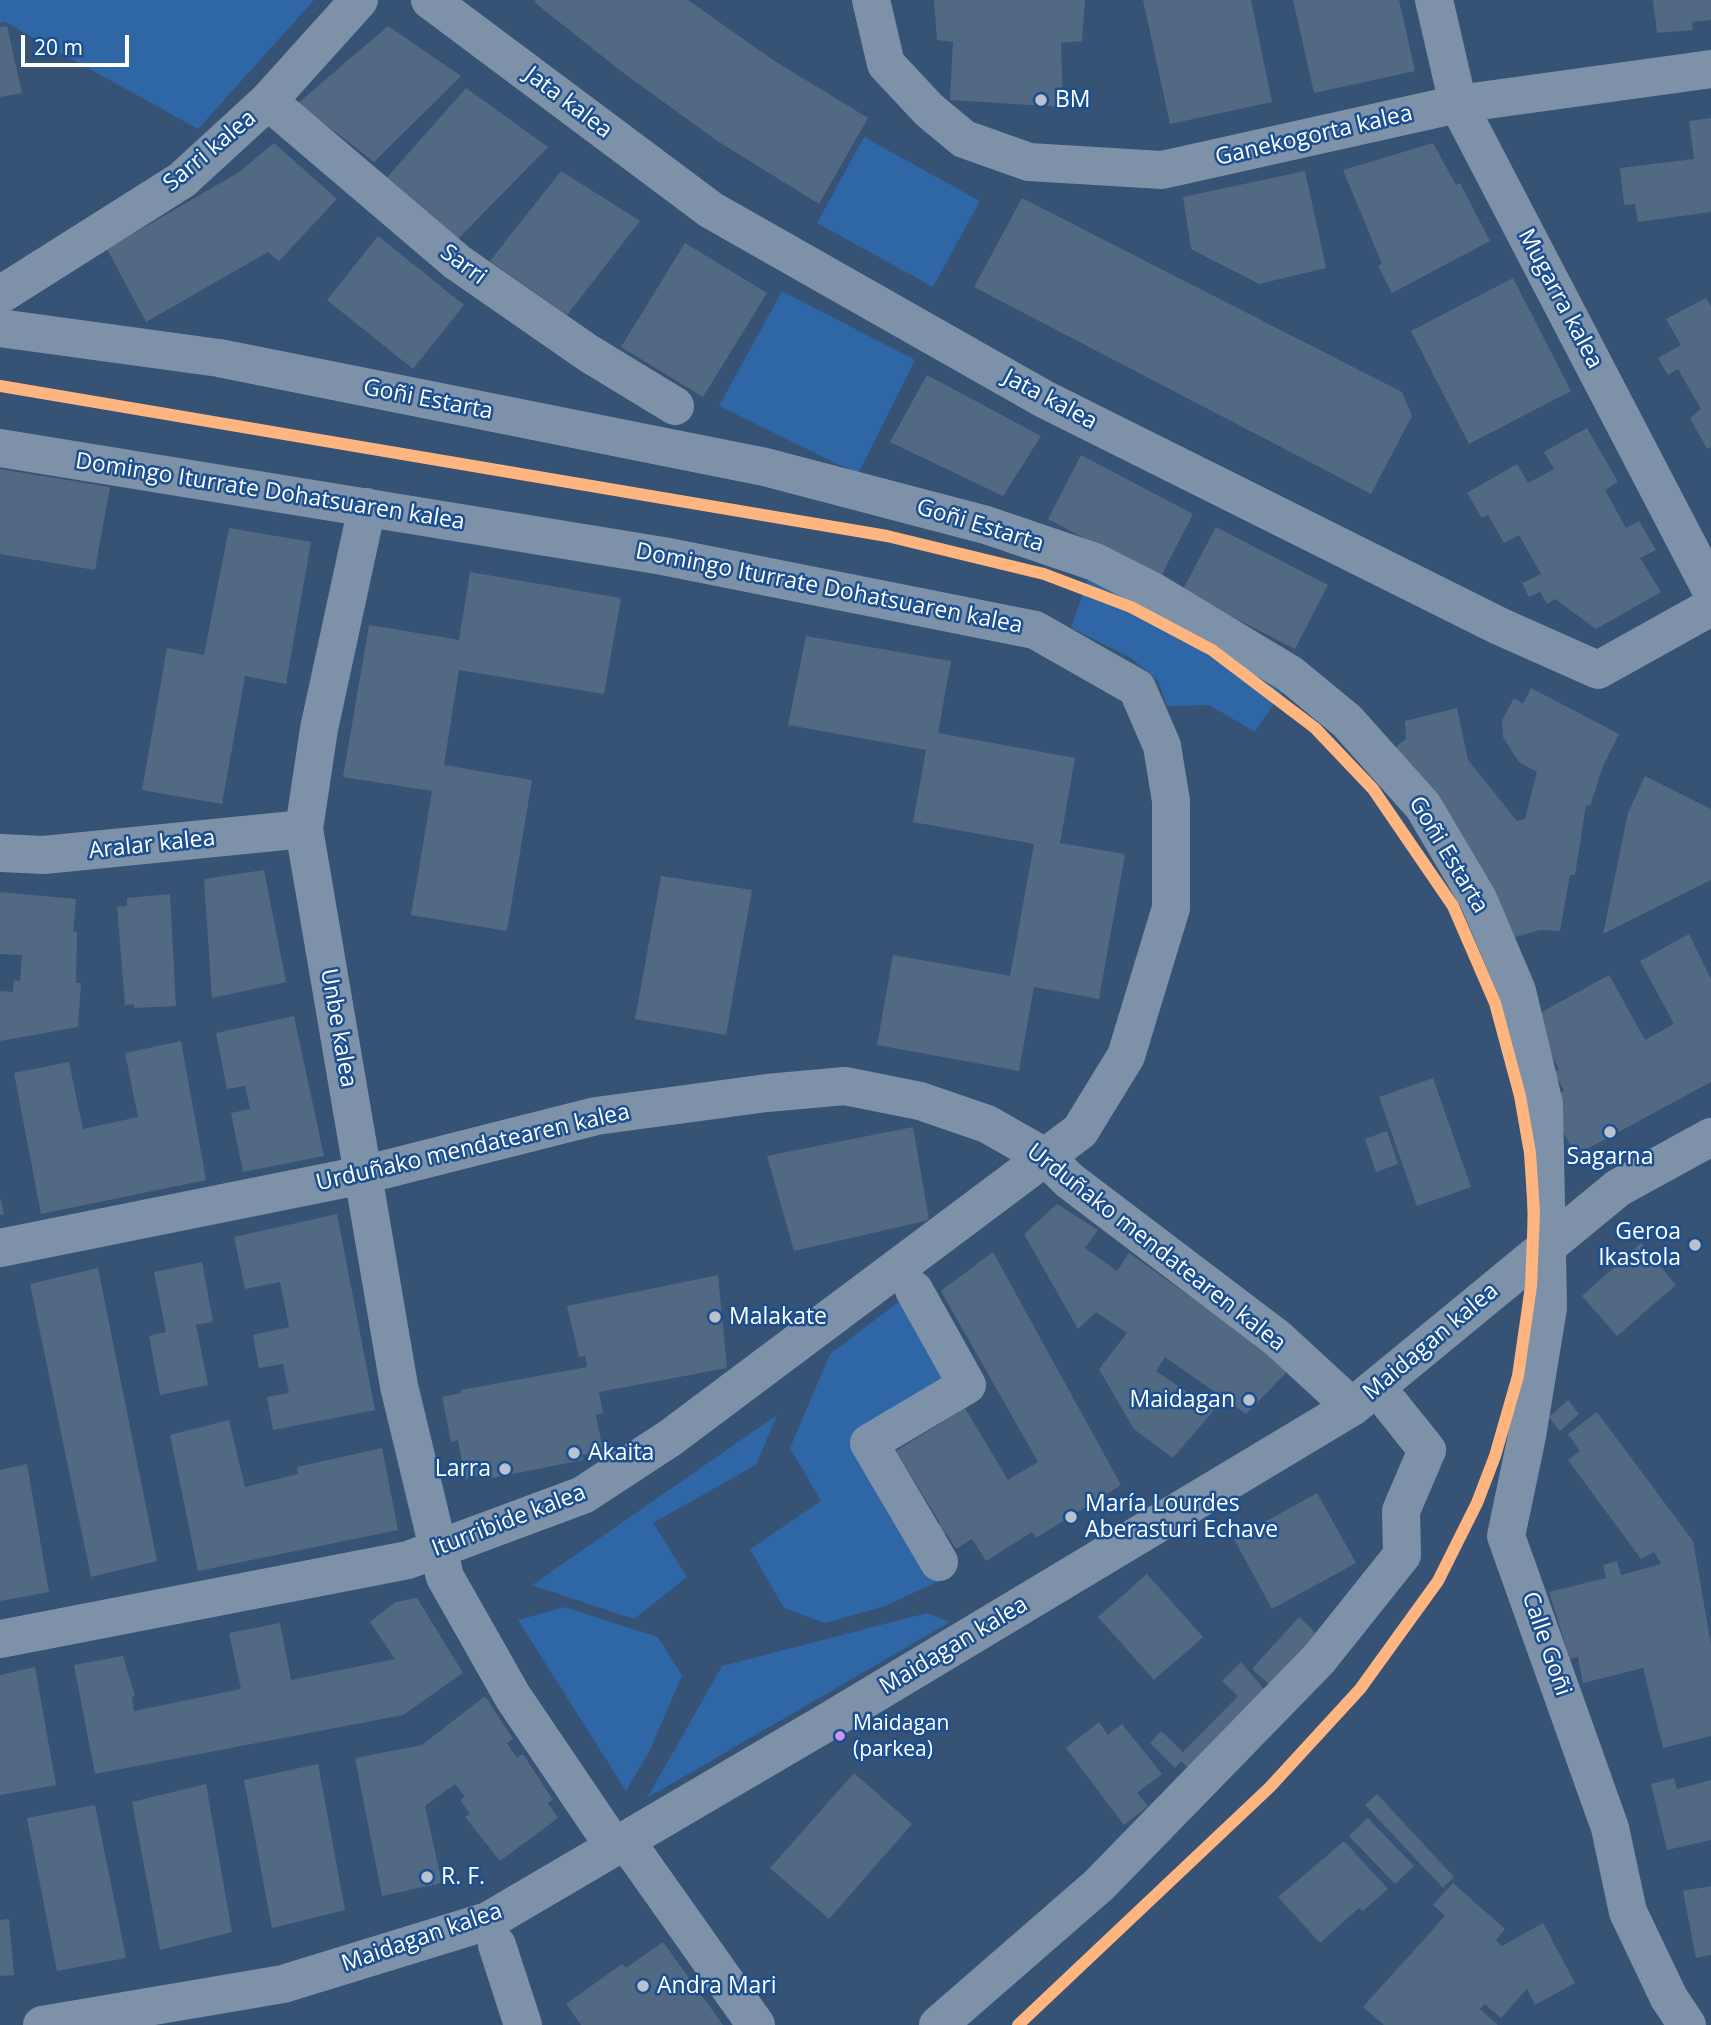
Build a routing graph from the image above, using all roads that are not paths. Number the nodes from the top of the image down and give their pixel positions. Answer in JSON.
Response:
{"nodes":[{"id":1,"x":359,"y":0,"type":"edge"},
{"id":2,"x":430,"y":0,"type":"edge"},
{"id":3,"x":871,"y":0,"type":"edge"},
{"id":4,"x":1434,"y":0,"type":"edge"},
{"id":5,"x":1711,"y":69,"type":"edge"},
{"id":6,"x":268,"y":101,"type":"junction"},
{"id":7,"x":1458,"y":104,"type":"junction"},
{"id":8,"x":0,"y":295,"type":"edge"},
{"id":9,"x":0,"y":328,"type":"edge"},
{"id":10,"x":675,"y":406,"type":"dead end"},
{"id":11,"x":0,"y":448,"type":"edge"},
{"id":12,"x":367,"y":507,"type":"junction"},
{"id":13,"x":1711,"y":590,"type":"edge"},
{"id":14,"x":1711,"y":607,"type":"edge"},
{"id":15,"x":304,"y":829,"type":"junction"},
{"id":16,"x":0,"y":853,"type":"edge"},
{"id":17,"x":1711,"y":1137,"type":"edge"},
{"id":18,"x":1045,"y":1157,"type":"junction"},
{"id":19,"x":363,"y":1175,"type":"junction"},
{"id":20,"x":1547,"y":1247,"type":"junction"},
{"id":21,"x":0,"y":1248,"type":"edge"},
{"id":22,"x":914,"y":1290,"type":"dead end"},
{"id":23,"x":1391,"y":1405,"type":"dead end"},
{"id":24,"x":1352,"y":1407,"type":"junction"},
{"id":25,"x":440,"y":1548,"type":"junction"},
{"id":26,"x":939,"y":1562,"type":"dead end"},
{"id":27,"x":0,"y":1639,"type":"edge"},
{"id":28,"x":620,"y":1845,"type":"junction"},
{"id":29,"x":497,"y":1945,"type":"dead end"},
{"id":30,"x":116,"y":2019,"type":"edge"},
{"id":31,"x":42,"y":2025,"type":"edge"},
{"id":32,"x":523,"y":2025,"type":"edge"},
{"id":33,"x":756,"y":2025,"type":"edge"},
{"id":34,"x":937,"y":2025,"type":"edge"},
{"id":35,"x":1687,"y":2025,"type":"edge"}],
"edges":[{"from":1,"to":6,"type":"street","name":"Sarri kalea"},
{"from":2,"to":14,"type":"street","name":"Jata kalea"},
{"from":3,"to":7,"type":"street","name":"Ganekogorta kalea"},
{"from":4,"to":7,"type":"street","name":"Mugarra kalea"},
{"from":5,"to":7,"type":"street","name":"Ganekogorta kalea"},
{"from":6,"to":8,"type":"street","name":"Sarri kalea"},
{"from":6,"to":10,"type":"street","name":"Sarri"},
{"from":7,"to":13,"type":"street","name":"Mugarra kalea"},
{"from":9,"to":20,"type":"street","name":"Goñi Estarta"},
{"from":11,"to":12,"type":"street","name":"Domingo Iturrate Dohatsuaren kalea"},
{"from":12,"to":15,"type":"street","name":"Unbe kalea"},
{"from":12,"to":18,"type":"street","name":"Domingo Iturrate Dohatsuaren kalea"},
{"from":15,"to":16,"type":"street","name":"Aralar kalea"},
{"from":15,"to":19,"type":"street","name":"Unbe kalea"},
{"from":17,"to":20,"type":"street","name":"Maidagan kalea"},
{"from":18,"to":19,"type":"street","name":"Urduñako mendatearen kalea"},
{"from":18,"to":24,"type":"street","name":"Urduñako mendatearen kalea"},
{"from":18,"to":25,"type":"street","name":"Iturribide kalea"},
{"from":19,"to":21,"type":"street","name":"Urduñako mendatearen kalea"},
{"from":19,"to":25,"type":"street","name":"Unbe kalea"},
{"from":20,"to":24,"type":"street","name":"Maidagan kalea"},
{"from":20,"to":35,"type":"street","name":"Calle Goñi"},
{"from":22,"to":26,"type":"street"},
{"from":23,"to":34,"type":"street"},
{"from":24,"to":28,"type":"street","name":"Maidagan kalea"},
{"from":25,"to":27,"type":"street","name":"Iturribide kalea"},
{"from":25,"to":28,"type":"street","name":"Unbe kalea"},
{"from":28,"to":30,"type":"street","name":"Maidagan kalea"},
{"from":28,"to":33,"type":"street","name":"Unbe kalea"},
{"from":29,"to":32,"type":"street"},
{"from":30,"to":31,"type":"street","name":"Maidagan kalea"}]}
